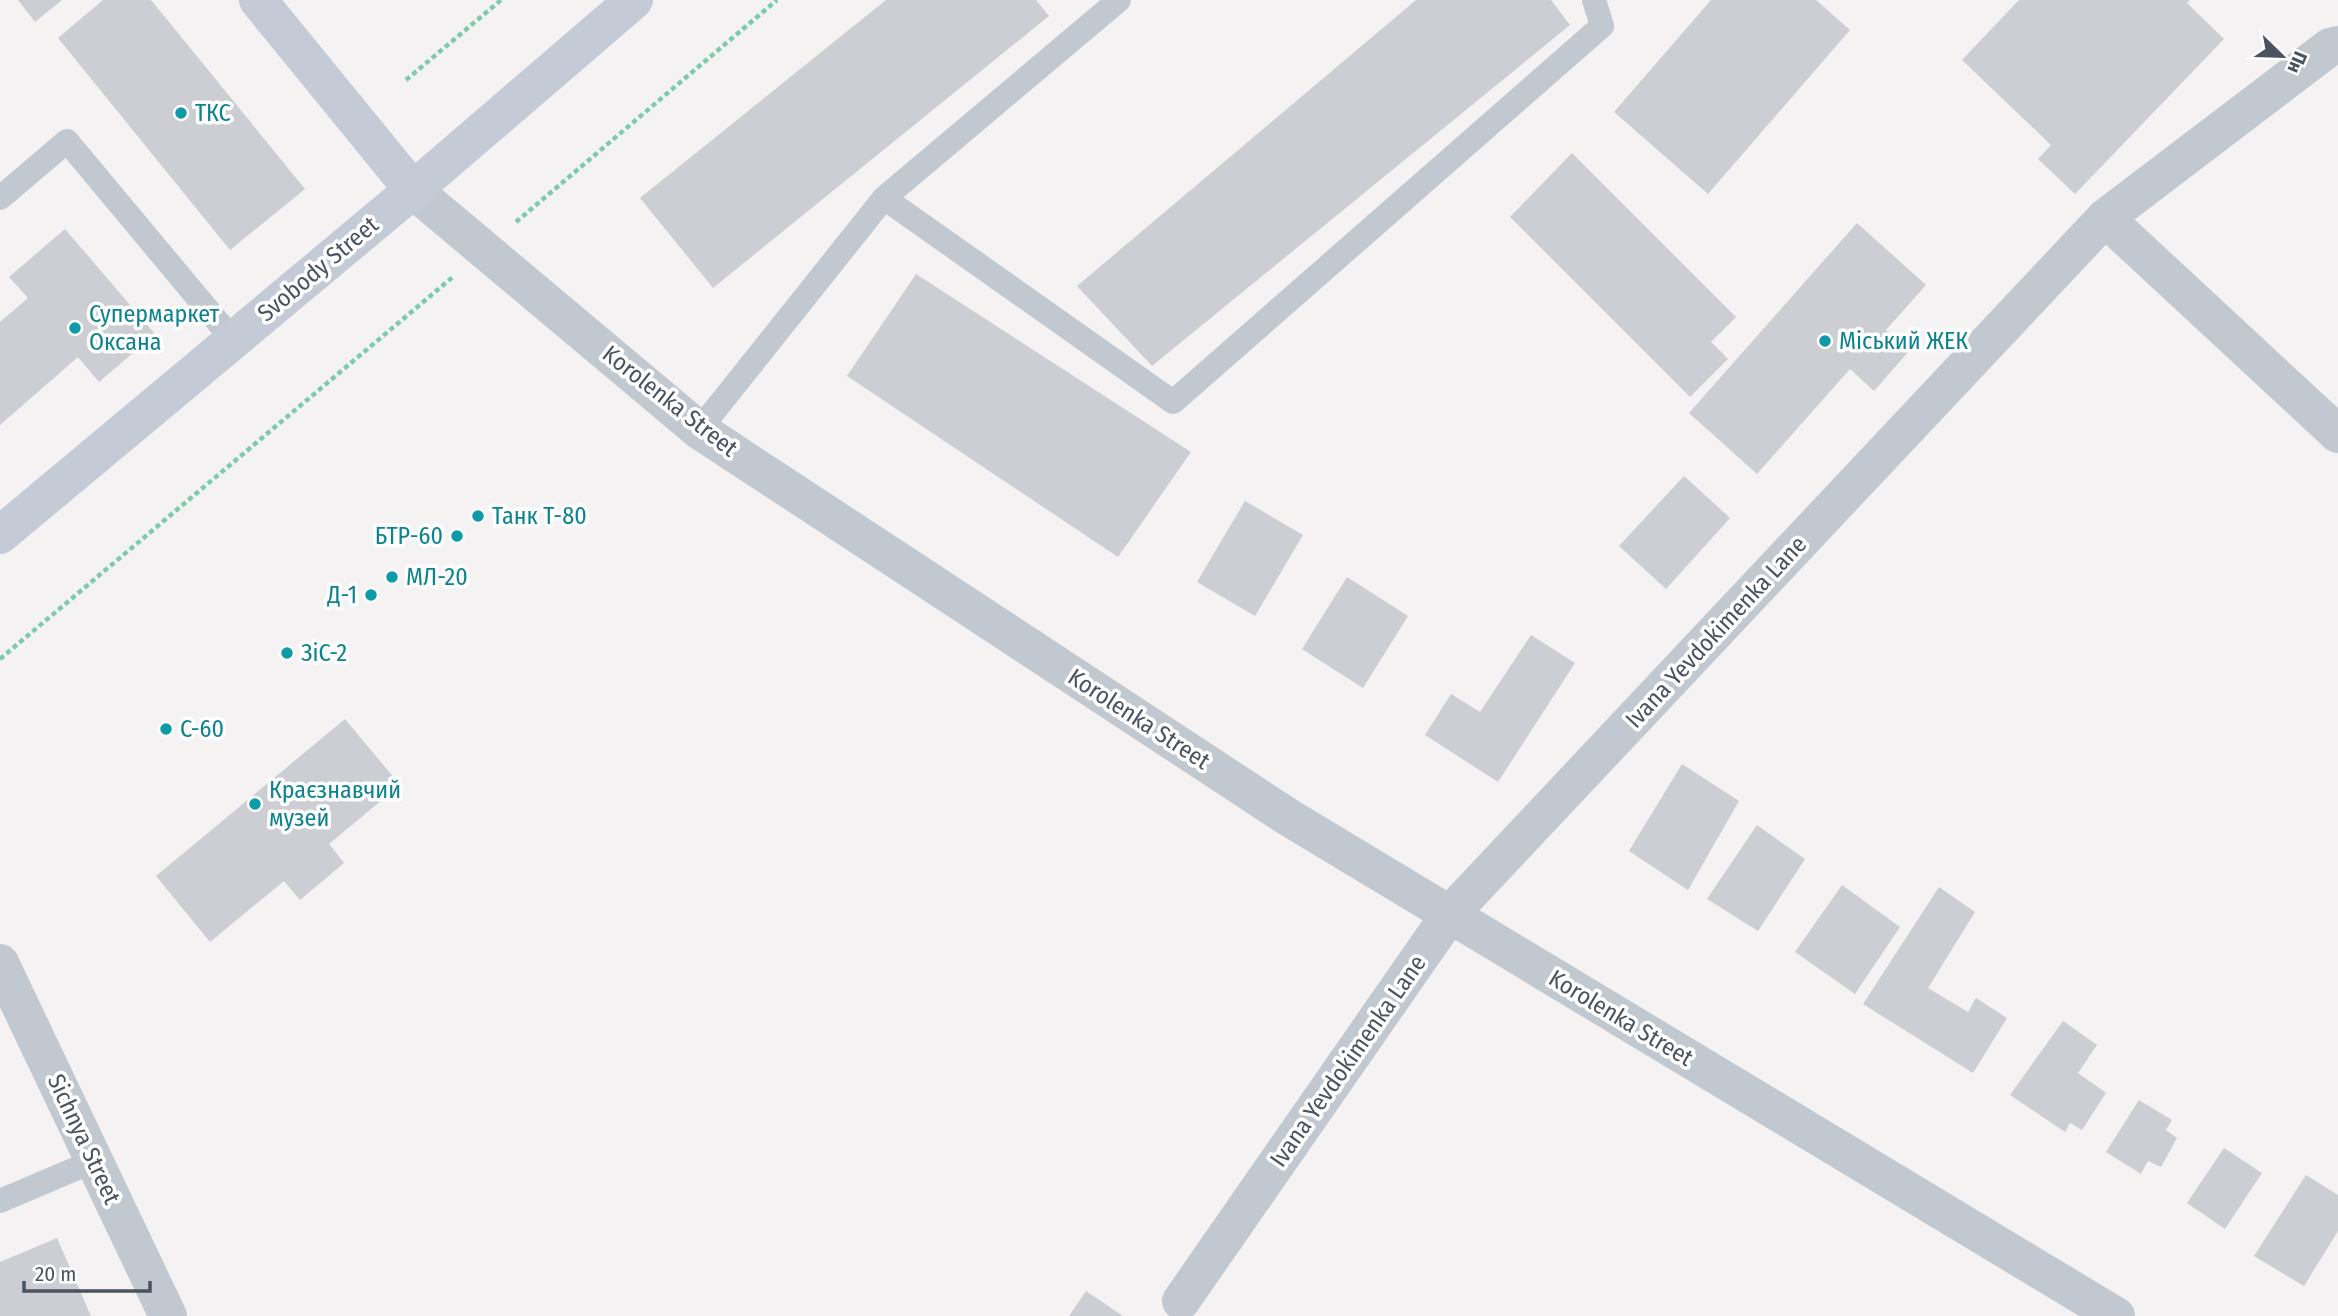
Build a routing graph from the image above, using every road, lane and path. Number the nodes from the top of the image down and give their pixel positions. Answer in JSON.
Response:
{"nodes":[{"id":1,"x":258,"y":0,"type":"edge"},
{"id":2,"x":501,"y":0,"type":"edge"},
{"id":3,"x":634,"y":0,"type":"edge"},
{"id":4,"x":776,"y":0,"type":"edge"},
{"id":5,"x":1119,"y":0,"type":"edge"},
{"id":6,"x":1594,"y":0,"type":"edge"},
{"id":7,"x":2338,"y":45,"type":"edge"},
{"id":8,"x":406,"y":80,"type":"dead end"},
{"id":9,"x":413,"y":190,"type":"junction"},
{"id":10,"x":0,"y":198,"type":"edge"},
{"id":11,"x":884,"y":198,"type":"junction"},
{"id":12,"x":2105,"y":218,"type":"junction"},
{"id":13,"x":485,"y":249,"type":"junction"},
{"id":14,"x":233,"y":340,"type":"junction"},
{"id":15,"x":699,"y":430,"type":"junction"},
{"id":16,"x":2338,"y":434,"type":"edge"},
{"id":17,"x":0,"y":536,"type":"edge"},
{"id":18,"x":0,"y":659,"type":"edge"},
{"id":19,"x":1450,"y":914,"type":"junction"},
{"id":20,"x":0,"y":963,"type":"edge"},
{"id":21,"x":94,"y":1161,"type":"junction"},
{"id":22,"x":0,"y":1202,"type":"edge"},
{"id":23,"x":1181,"y":1301,"type":"dead end"},
{"id":24,"x":168,"y":1316,"type":"edge"},
{"id":25,"x":2116,"y":1316,"type":"edge"}],
"edges":[{"from":1,"to":9,"type":"main road","name":"Korolenka Street"},
{"from":2,"to":8,"type":"path"},
{"from":3,"to":9,"type":"main road","name":"Svobody Street"},
{"from":4,"to":13,"type":"path"},
{"from":5,"to":11,"type":"lane"},
{"from":6,"to":11,"type":"lane"},
{"from":7,"to":12,"type":"street","name":"Ivana Yevdokimenka Lane"},
{"from":9,"to":13,"type":"street","name":"Korolenka Street"},
{"from":9,"to":14,"type":"main road","name":"Svobody Street"},
{"from":10,"to":14,"type":"lane"},
{"from":11,"to":15,"type":"lane"},
{"from":12,"to":16,"type":"street"},
{"from":12,"to":19,"type":"street","name":"Ivana Yevdokimenka Lane"},
{"from":13,"to":15,"type":"street","name":"Korolenka Street"},
{"from":13,"to":18,"type":"path"},
{"from":14,"to":17,"type":"main road","name":"Svobody Street"},
{"from":15,"to":19,"type":"street","name":"Korolenka Street"},
{"from":19,"to":23,"type":"street","name":"Ivana Yevdokimenka Lane"},
{"from":19,"to":25,"type":"street","name":"Korolenka Street"},
{"from":20,"to":21,"type":"street","name":"Sichnya Street"},
{"from":21,"to":22,"type":"lane"},
{"from":21,"to":24,"type":"street","name":"Sichnya Street"}]}
